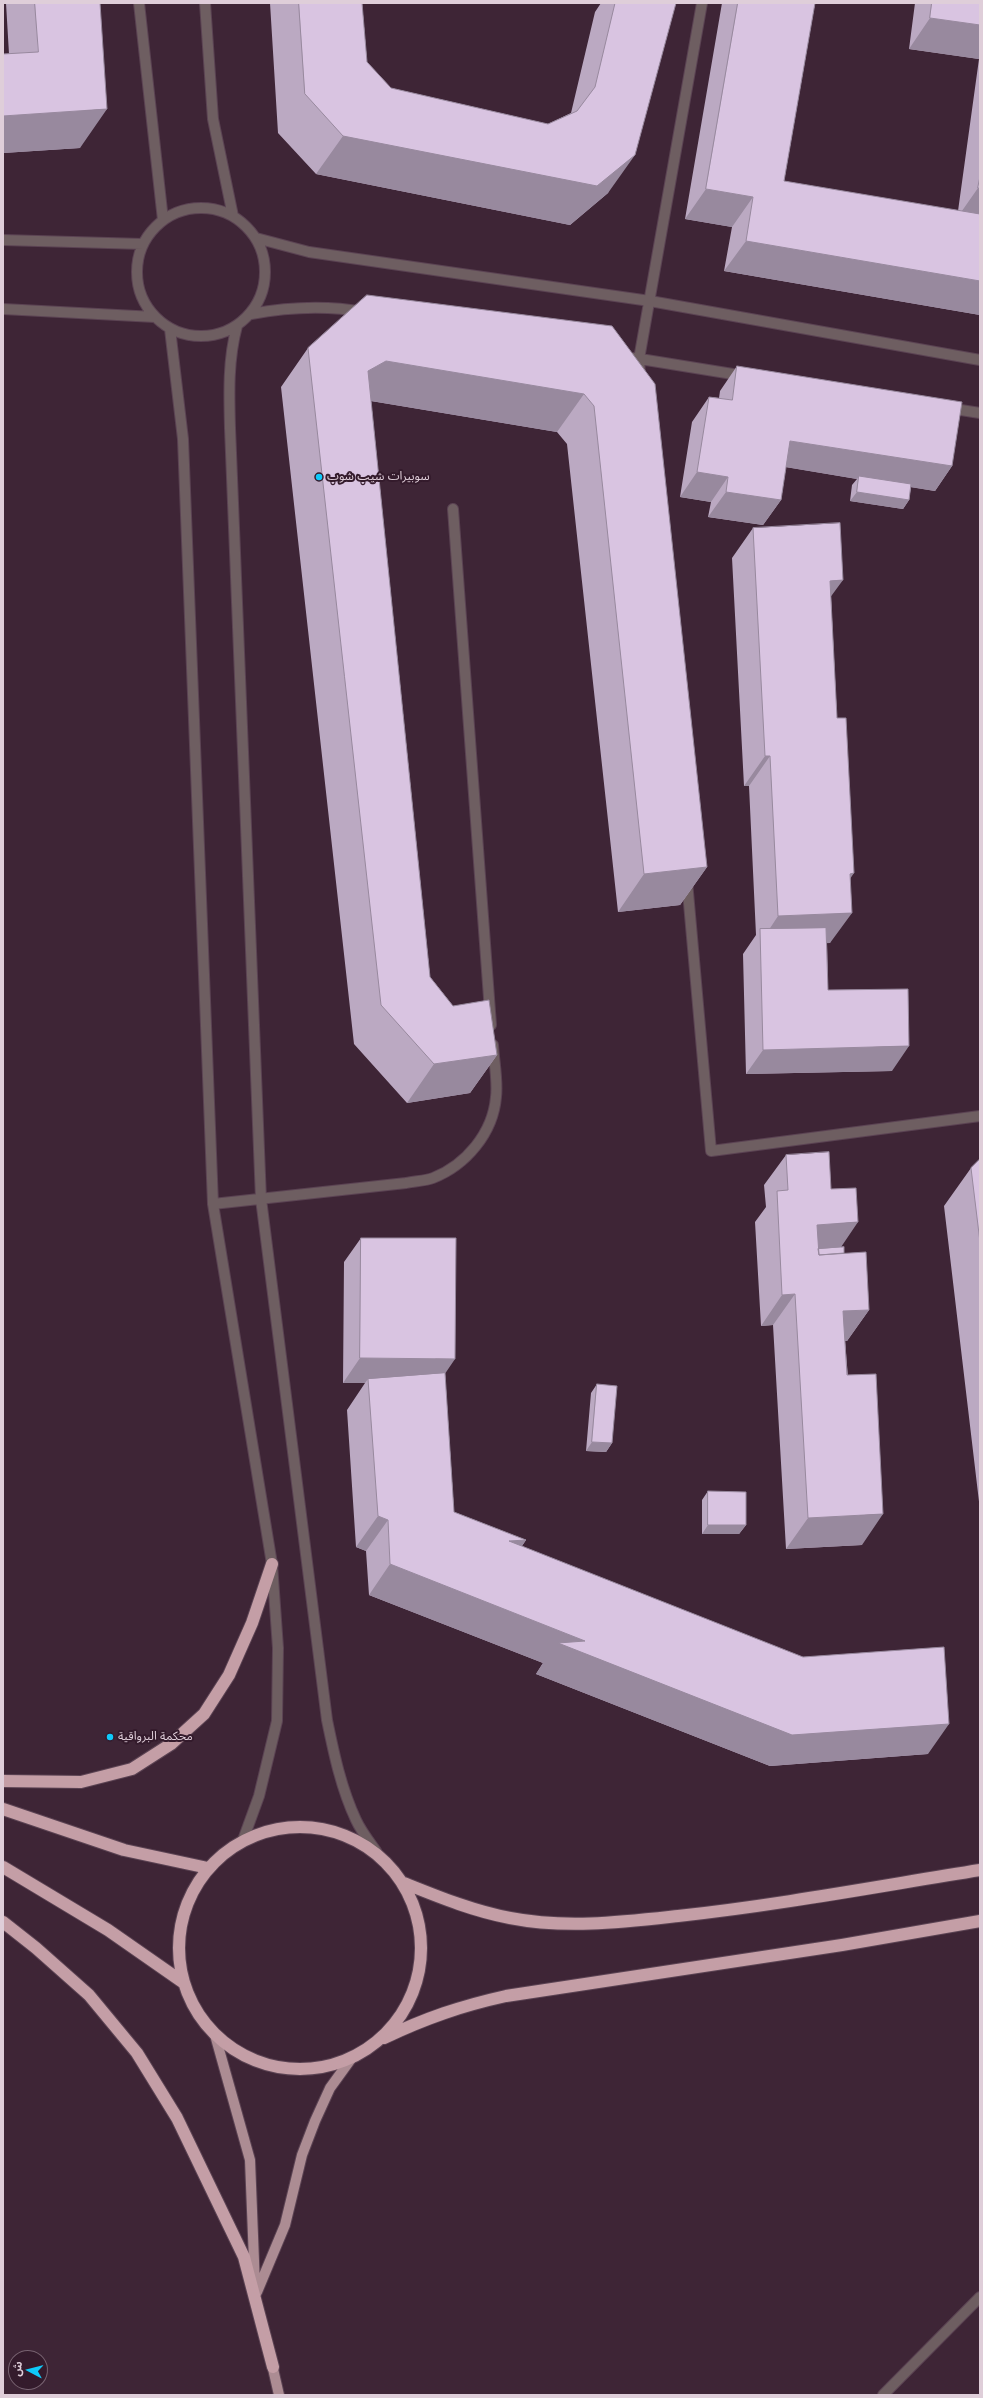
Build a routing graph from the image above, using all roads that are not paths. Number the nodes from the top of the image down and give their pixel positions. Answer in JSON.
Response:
{"nodes":[{"id":1,"x":139,"y":3,"type":"edge"},
{"id":2,"x":205,"y":3,"type":"edge"},
{"id":3,"x":702,"y":3,"type":"edge"},
{"id":4,"x":233,"y":216,"type":"junction"},
{"id":5,"x":163,"y":220,"type":"junction"},
{"id":6,"x":256,"y":238,"type":"junction"},
{"id":7,"x":3,"y":240,"type":"edge"},
{"id":8,"x":143,"y":244,"type":"junction"},
{"id":9,"x":650,"y":301,"type":"junction"},
{"id":10,"x":3,"y":309,"type":"edge"},
{"id":11,"x":372,"y":313,"type":"edge"},
{"id":12,"x":251,"y":314,"type":"junction"},
{"id":13,"x":155,"y":317,"type":"junction"},
{"id":14,"x":237,"y":326,"type":"junction"},
{"id":15,"x":170,"y":329,"type":"junction"},
{"id":16,"x":623,"y":356,"type":"edge"},
{"id":17,"x":639,"y":359,"type":"junction"},
{"id":18,"x":980,"y":360,"type":"edge"},
{"id":19,"x":757,"y":378,"type":"edge"},
{"id":20,"x":641,"y":383,"type":"edge"},
{"id":21,"x":938,"y":406,"type":"edge"},
{"id":22,"x":980,"y":413,"type":"edge"},
{"id":23,"x":453,"y":509,"type":"dead end"},
{"id":24,"x":686,"y":874,"type":"edge"},
{"id":25,"x":980,"y":1116,"type":"edge"},
{"id":26,"x":261,"y":1200,"type":"junction"},
{"id":27,"x":213,"y":1204,"type":"junction"},
{"id":28,"x":272,"y":1564,"type":"junction"},
{"id":29,"x":3,"y":1781,"type":"edge"},
{"id":30,"x":3,"y":1809,"type":"edge"},
{"id":31,"x":243,"y":1840,"type":"junction"},
{"id":32,"x":376,"y":1851,"type":"junction"},
{"id":33,"x":3,"y":1867,"type":"edge"},
{"id":34,"x":208,"y":1868,"type":"junction"},
{"id":35,"x":980,"y":1870,"type":"edge"},
{"id":36,"x":404,"y":1883,"type":"junction"},
{"id":37,"x":980,"y":1921,"type":"edge"},
{"id":38,"x":3,"y":1922,"type":"edge"},
{"id":39,"x":184,"y":1983,"type":"junction"},
{"id":40,"x":215,"y":2035,"type":"junction"},
{"id":41,"x":381,"y":2039,"type":"junction"},
{"id":42,"x":351,"y":2059,"type":"junction"},
{"id":43,"x":256,"y":2295,"type":"junction"},
{"id":44,"x":980,"y":2297,"type":"edge"},
{"id":45,"x":273,"y":2367,"type":"junction"},
{"id":46,"x":279,"y":2395,"type":"edge"},
{"id":47,"x":883,"y":2395,"type":"edge"}],
"edges":[{"from":1,"to":5,"type":"street"},
{"from":2,"to":4,"type":"street"},
{"from":3,"to":9,"type":"street"},
{"from":4,"to":5,"type":"street"},
{"from":4,"to":6,"type":"street"},
{"from":5,"to":8,"type":"street"},
{"from":6,"to":9,"type":"street"},
{"from":6,"to":12,"type":"street"},
{"from":7,"to":8,"type":"street"},
{"from":8,"to":13,"type":"street"},
{"from":9,"to":17,"type":"street"},
{"from":9,"to":18,"type":"street"},
{"from":10,"to":13,"type":"street"},
{"from":11,"to":12,"type":"street"},
{"from":12,"to":14,"type":"street"},
{"from":13,"to":15,"type":"street"},
{"from":14,"to":15,"type":"street"},
{"from":14,"to":26,"type":"street"},
{"from":15,"to":27,"type":"street"},
{"from":16,"to":17,"type":"street"},
{"from":17,"to":19,"type":"street"},
{"from":17,"to":20,"type":"street"},
{"from":21,"to":22,"type":"street"},
{"from":23,"to":26,"type":"street"},
{"from":24,"to":25,"type":"street"},
{"from":26,"to":27,"type":"street"},
{"from":26,"to":32,"type":"street"},
{"from":27,"to":28,"type":"street"},
{"from":28,"to":29,"type":"highway"},
{"from":28,"to":31,"type":"street"},
{"from":30,"to":34,"type":"highway"},
{"from":31,"to":32,"type":"highway"},
{"from":31,"to":34,"type":"highway"},
{"from":32,"to":36,"type":"highway"},
{"from":33,"to":39,"type":"highway"},
{"from":34,"to":39,"type":"highway"},
{"from":35,"to":36,"type":"highway"},
{"from":36,"to":41,"type":"highway"},
{"from":37,"to":41,"type":"highway"},
{"from":38,"to":45,"type":"highway"},
{"from":39,"to":40,"type":"highway"},
{"from":40,"to":42,"type":"highway"},
{"from":40,"to":43,"type":"main road"},
{"from":41,"to":42,"type":"highway"},
{"from":42,"to":43,"type":"main road"},
{"from":43,"to":45,"type":"main road"},
{"from":44,"to":47,"type":"street"},
{"from":45,"to":46,"type":"main road"}]}
